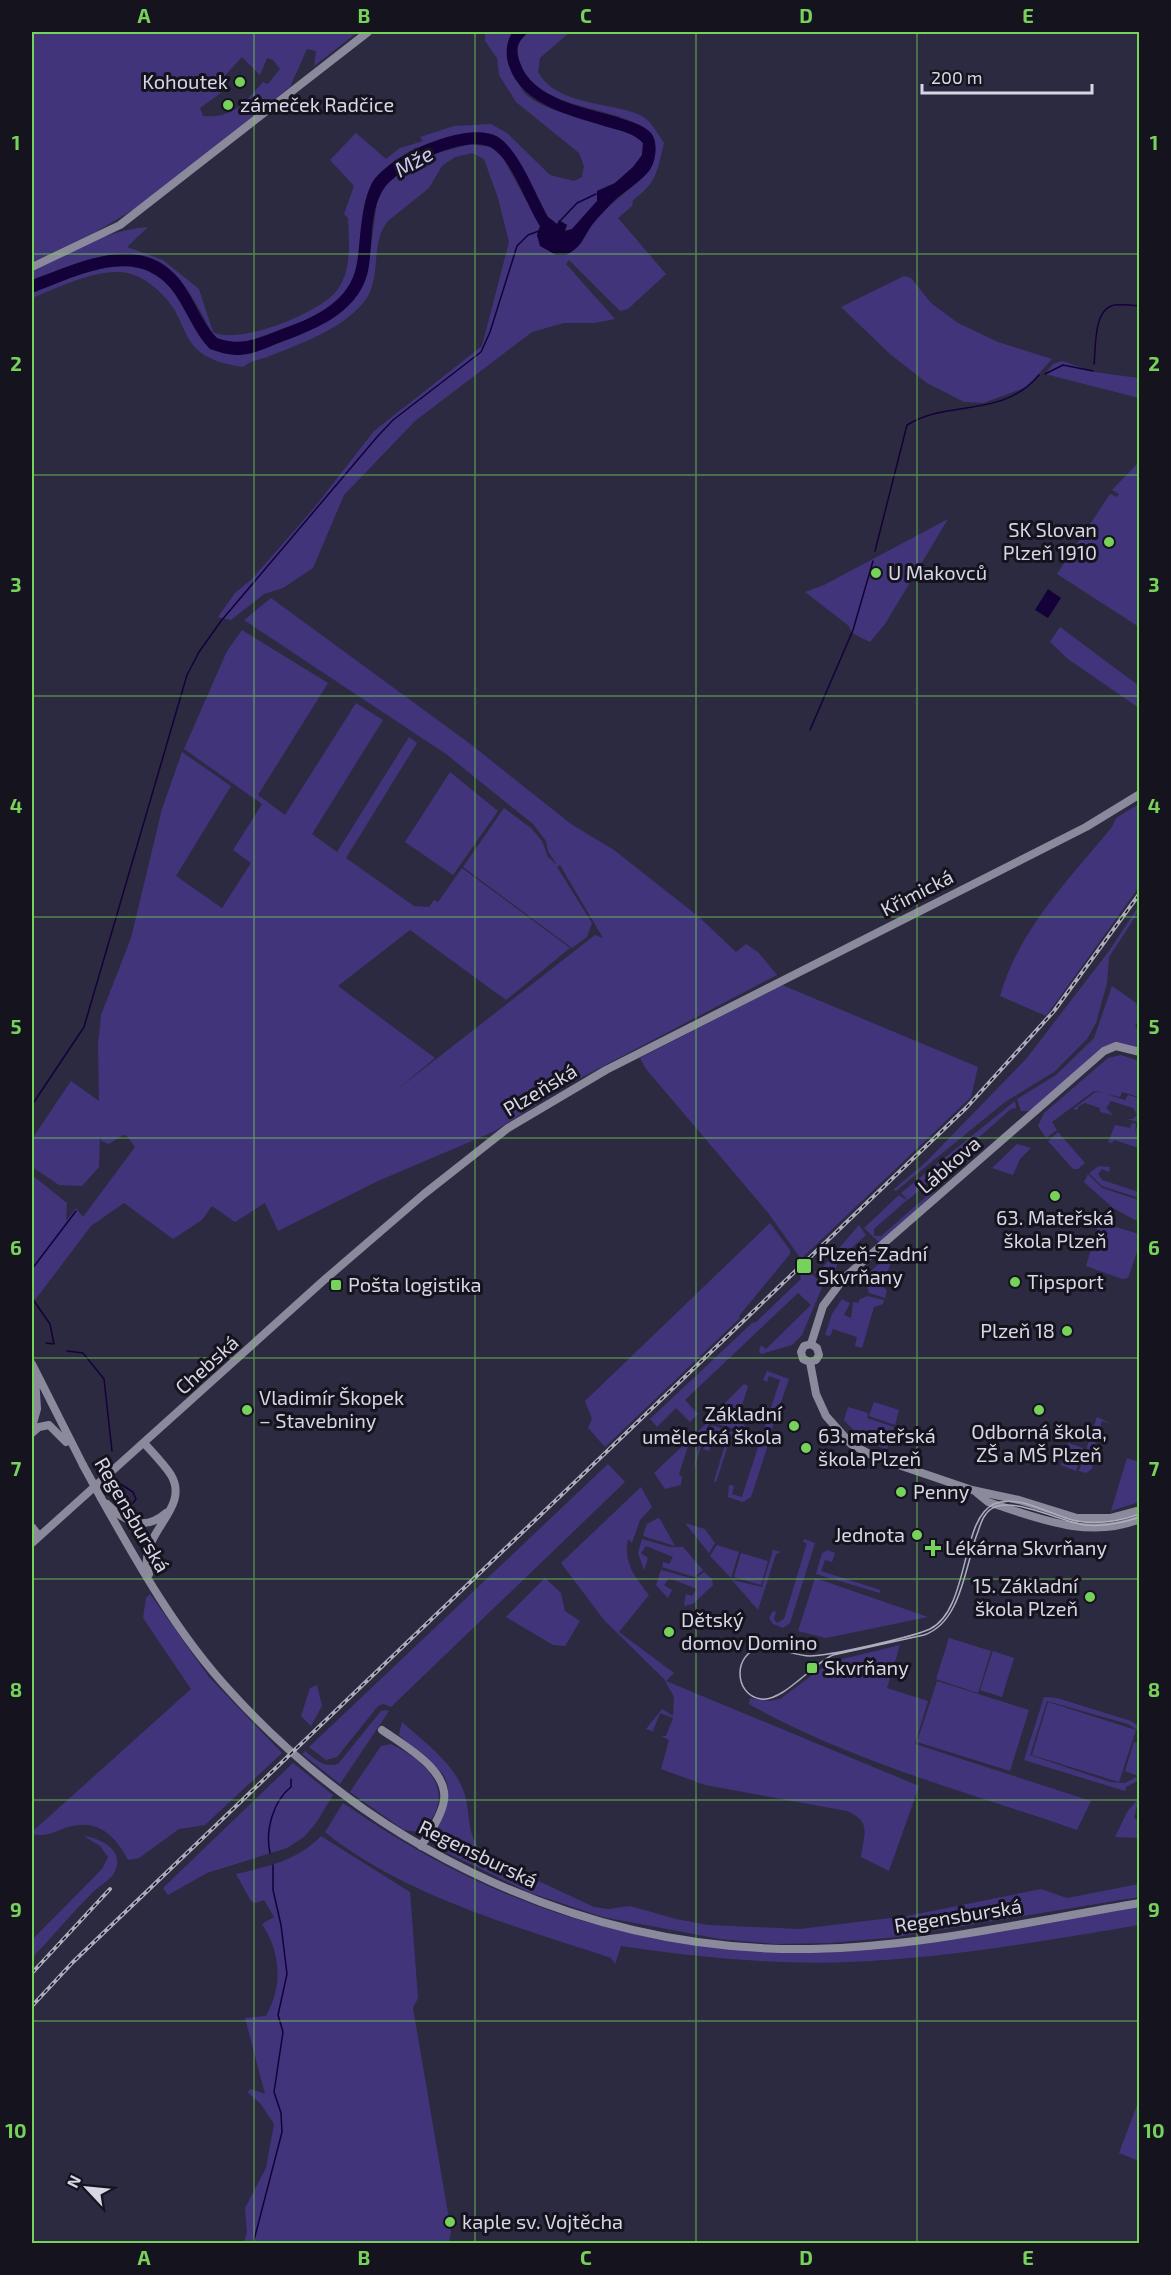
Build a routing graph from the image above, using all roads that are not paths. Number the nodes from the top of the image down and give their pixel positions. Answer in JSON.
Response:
{"nodes":[{"id":1,"x":368,"y":32,"type":"edge"},
{"id":2,"x":32,"y":267,"type":"edge"},
{"id":3,"x":1140,"y":794,"type":"edge"},
{"id":4,"x":707,"y":1019,"type":"joint"},
{"id":5,"x":1140,"y":1052,"type":"edge"},
{"id":6,"x":405,"y":1210,"type":"joint"},
{"id":7,"x":32,"y":1365,"type":"edge"},
{"id":8,"x":37,"y":1378,"type":"junction"},
{"id":9,"x":32,"y":1426,"type":"edge"},
{"id":10,"x":32,"y":1433,"type":"edge"},
{"id":11,"x":144,"y":1443,"type":"junction"},
{"id":12,"x":77,"y":1456,"type":"junction"},
{"id":13,"x":972,"y":1490,"type":"junction"},
{"id":14,"x":175,"y":1500,"type":"junction"},
{"id":15,"x":110,"y":1510,"type":"junction"},
{"id":16,"x":1140,"y":1510,"type":"edge"},
{"id":17,"x":1140,"y":1520,"type":"edge"},
{"id":18,"x":32,"y":1527,"type":"edge"},
{"id":19,"x":39,"y":1536,"type":"junction"},
{"id":20,"x":32,"y":1543,"type":"edge"},
{"id":21,"x":156,"y":1590,"type":"junction"},
{"id":22,"x":382,"y":1730,"type":"dead end"},
{"id":23,"x":421,"y":1846,"type":"junction"},
{"id":24,"x":1140,"y":1903,"type":"edge"}],
"edges":[{"from":1,"to":2,"type":"main road"},
{"from":3,"to":4,"type":"main road","name":"Křimická"},
{"from":4,"to":6,"type":"main road","name":"Plzeňská"},
{"from":5,"to":13,"type":"main road","name":"Lábkova"},
{"from":6,"to":11,"type":"main road","name":"Chebská"},
{"from":7,"to":8,"type":"main road"},
{"from":8,"to":9,"type":"main road"},
{"from":8,"to":12,"type":"main road","name":"Regensburská"},
{"from":10,"to":12,"type":"main road"},
{"from":11,"to":14,"type":"main road"},
{"from":11,"to":19,"type":"main road","name":"Chebská"},
{"from":12,"to":15,"type":"main road","name":"Regensburská","bridge":true},
{"from":13,"to":16,"type":"main road","name":"Lábkova"},
{"from":13,"to":17,"type":"main road","name":"Lábkova"},
{"from":14,"to":15,"type":"main road"},
{"from":14,"to":21,"type":"main road"},
{"from":15,"to":21,"type":"main road","name":"Regensburská"},
{"from":18,"to":19,"type":"main road"},
{"from":19,"to":20,"type":"main road","name":"Chebská"},
{"from":21,"to":23,"type":"main road","name":"Regensburská"},
{"from":22,"to":23,"type":"main road"},
{"from":23,"to":24,"type":"main road","name":"Regensburská"}]}
